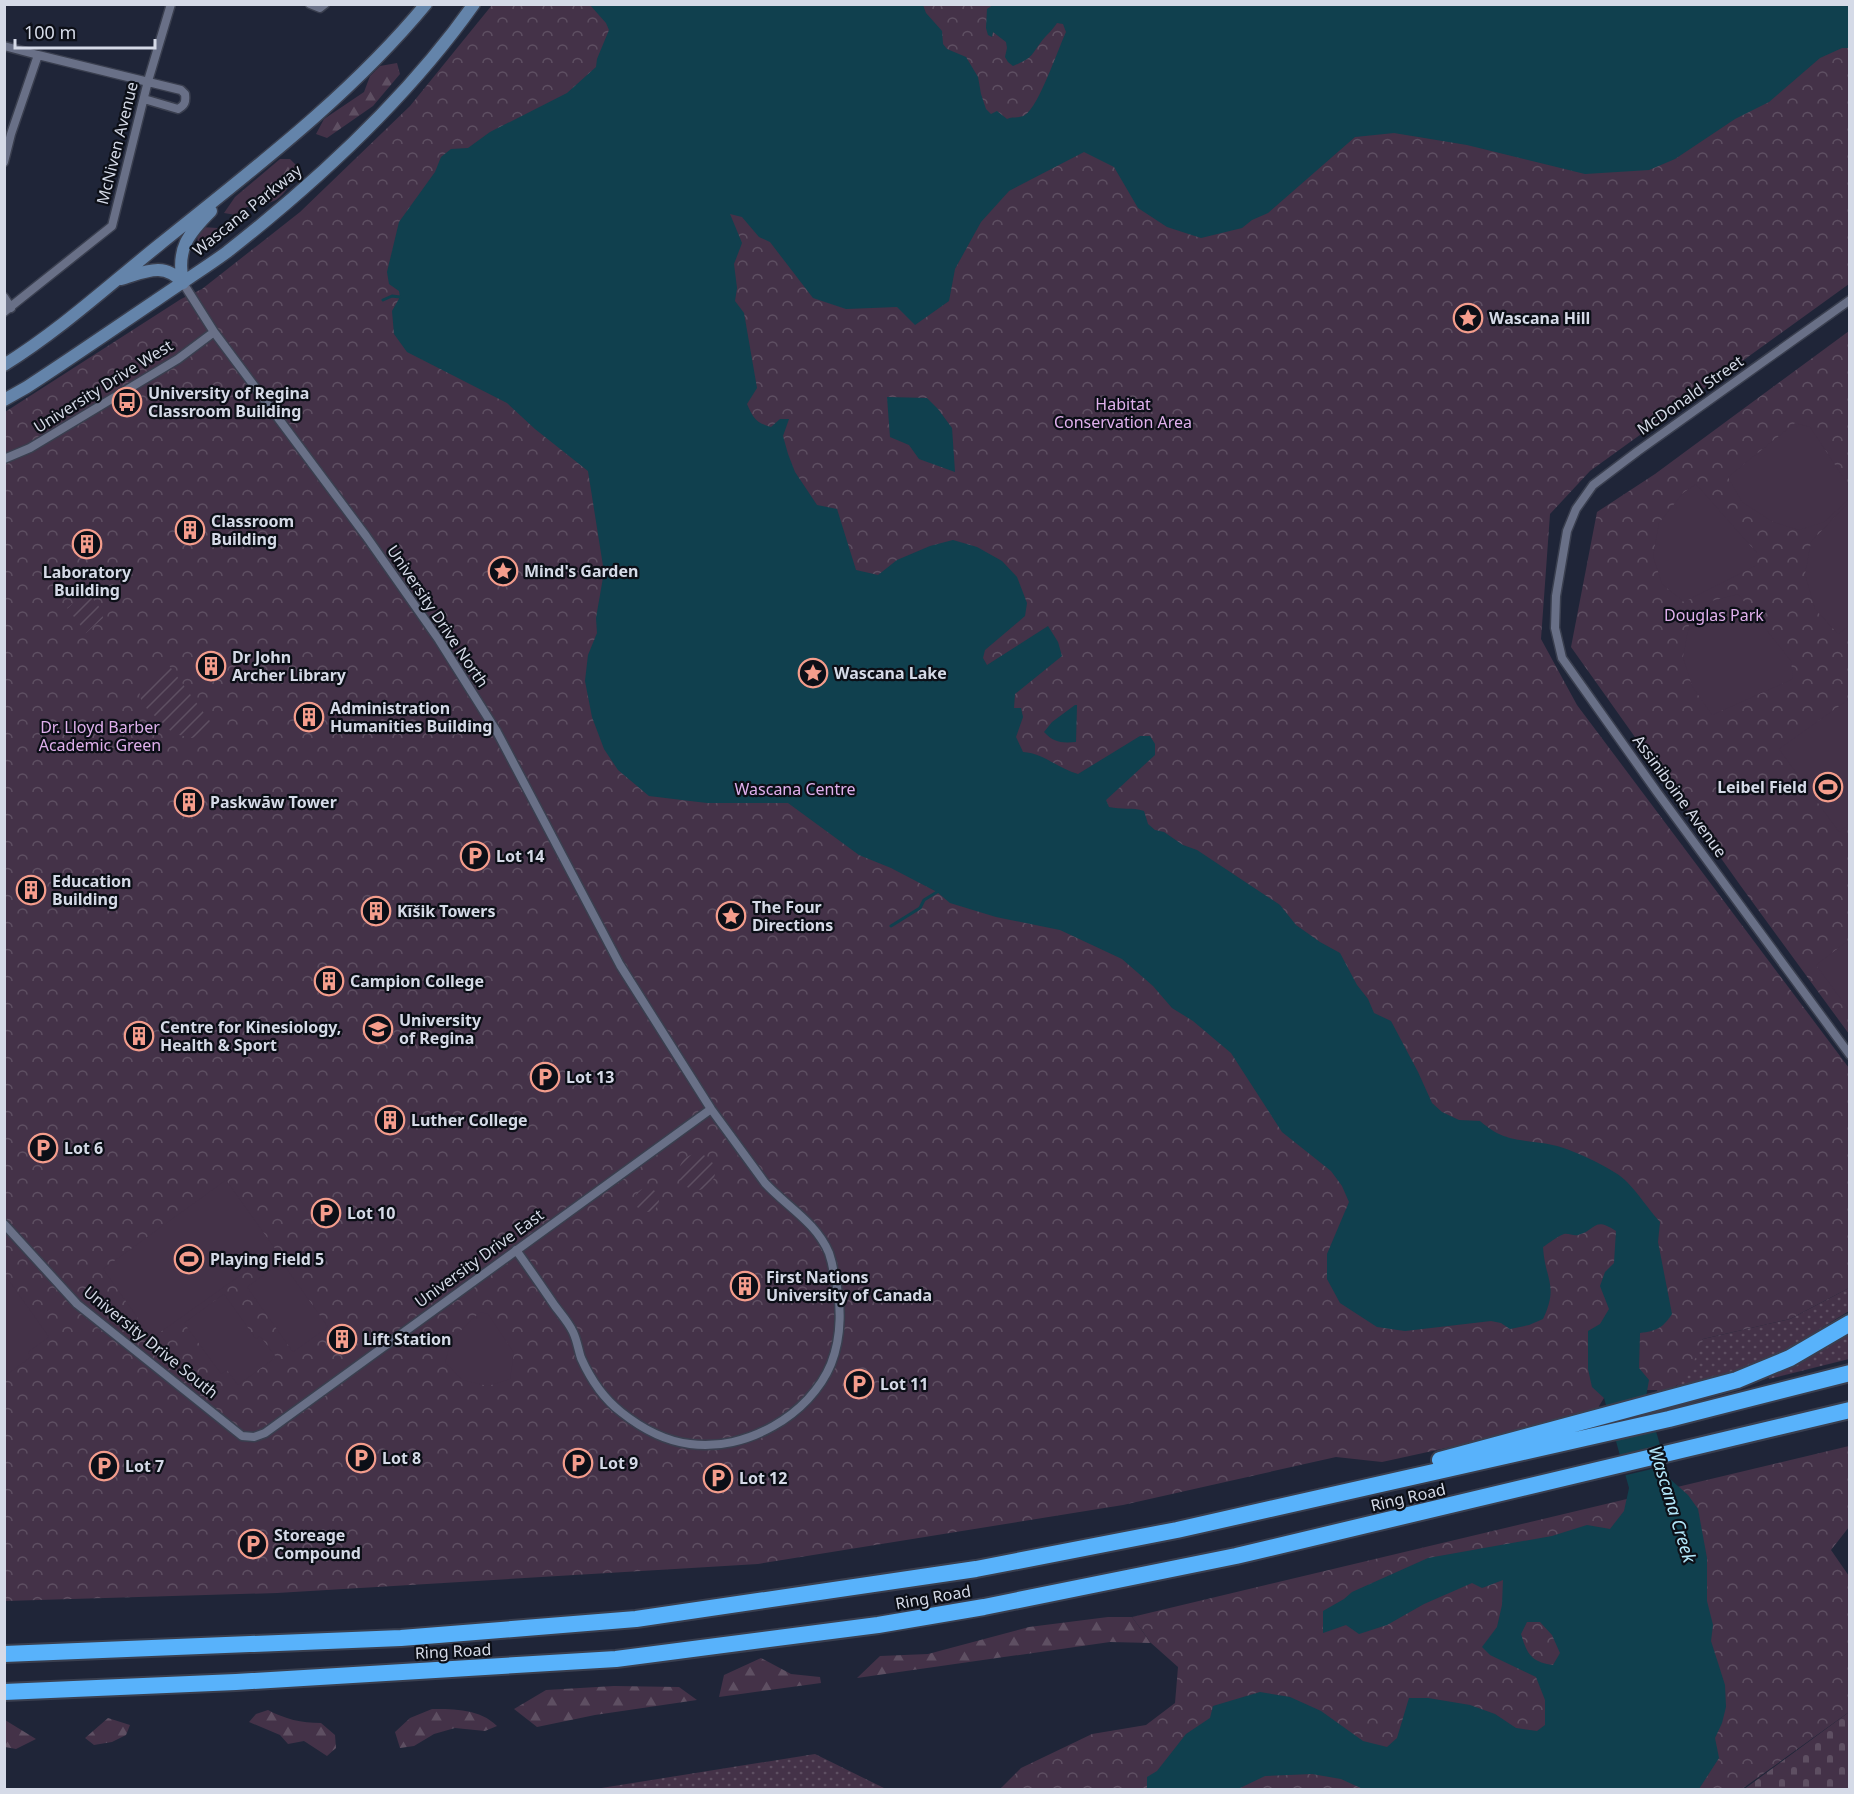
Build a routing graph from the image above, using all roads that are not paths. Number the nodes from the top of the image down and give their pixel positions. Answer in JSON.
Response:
{"nodes":[{"id":1,"x":171,"y":4,"type":"edge"},
{"id":2,"x":310,"y":4,"type":"edge"},
{"id":3,"x":324,"y":4,"type":"edge"},
{"id":4,"x":426,"y":4,"type":"edge"},
{"id":5,"x":474,"y":4,"type":"edge"},
{"id":6,"x":4,"y":46,"type":"edge"},
{"id":7,"x":38,"y":55,"type":"junction"},
{"id":8,"x":148,"y":81,"type":"junction"},
{"id":9,"x":144,"y":99,"type":"junction"},
{"id":10,"x":4,"y":124,"type":"edge"},
{"id":11,"x":11,"y":134,"type":"junction"},
{"id":12,"x":4,"y":162,"type":"edge"},
{"id":13,"x":249,"y":172,"type":"junction"},
{"id":14,"x":114,"y":281,"type":"junction"},
{"id":15,"x":183,"y":283,"type":"junction"},
{"id":16,"x":4,"y":297,"type":"edge"},
{"id":17,"x":1850,"y":300,"type":"edge"},
{"id":18,"x":8,"y":310,"type":"edge"},
{"id":19,"x":214,"y":332,"type":"junction"},
{"id":20,"x":4,"y":366,"type":"edge"},
{"id":21,"x":4,"y":400,"type":"edge"},
{"id":22,"x":4,"y":459,"type":"edge"},
{"id":23,"x":1567,"y":531,"type":"joint"},
{"id":24,"x":1850,"y":1055,"type":"edge"},
{"id":25,"x":711,"y":1109,"type":"junction"},
{"id":26,"x":4,"y":1224,"type":"edge"},
{"id":27,"x":516,"y":1250,"type":"junction"},
{"id":28,"x":1850,"y":1323,"type":"edge"},
{"id":29,"x":1850,"y":1373,"type":"edge"},
{"id":30,"x":1850,"y":1410,"type":"edge"},
{"id":31,"x":1850,"y":1417,"type":"edge"},
{"id":32,"x":1765,"y":1431,"type":"junction"},
{"id":33,"x":265,"y":1433,"type":"joint"},
{"id":34,"x":1177,"y":1530,"type":"junction"},
{"id":35,"x":4,"y":1654,"type":"edge"},
{"id":36,"x":4,"y":1692,"type":"edge"}],
"edges":[{"from":1,"to":8,"type":"street","name":"McNiven Avenue"},
{"from":2,"to":3,"type":"street"},
{"from":4,"to":13,"type":"main road","name":"Wascana Parkway"},
{"from":5,"to":15,"type":"main road","name":"Wascana Parkway"},
{"from":6,"to":7,"type":"street"},
{"from":7,"to":8,"type":"street"},
{"from":7,"to":11,"type":"street"},
{"from":8,"to":9,"type":"street","name":"McNiven Avenue"},
{"from":8,"to":9,"type":"street"},
{"from":9,"to":18,"type":"street","name":"McNiven Avenue"},
{"from":10,"to":11,"type":"street"},
{"from":11,"to":12,"type":"street"},
{"from":13,"to":14,"type":"main road","name":"Wascana Parkway"},
{"from":13,"to":15,"type":"main road"},
{"from":14,"to":15,"type":"main road"},
{"from":14,"to":20,"type":"main road","name":"Wascana Parkway"},
{"from":15,"to":19,"type":"street","name":"University Drive North"},
{"from":15,"to":21,"type":"main road","name":"Wascana Parkway"},
{"from":16,"to":18,"type":"street"},
{"from":17,"to":23,"type":"street","name":"McDonald Street"},
{"from":19,"to":22,"type":"street","name":"University Drive West"},
{"from":19,"to":25,"type":"street","name":"University Drive North"},
{"from":23,"to":24,"type":"street","name":"Assiniboine Avenue"},
{"from":25,"to":27,"type":"street","name":"University Drive East"},
{"from":25,"to":27,"type":"street","name":"University Drive North"},
{"from":26,"to":33,"type":"street","name":"University Drive South"},
{"from":27,"to":33,"type":"street","name":"University Drive East"},
{"from":28,"to":34,"type":"highway"},
{"from":29,"to":34,"type":"highway","name":"Ring Road"},
{"from":30,"to":32,"type":"highway","name":"Ring Road"},
{"from":31,"to":32,"type":"highway"},
{"from":32,"to":36,"type":"highway","name":"Ring Road"},
{"from":34,"to":35,"type":"highway","name":"Ring Road"}]}
